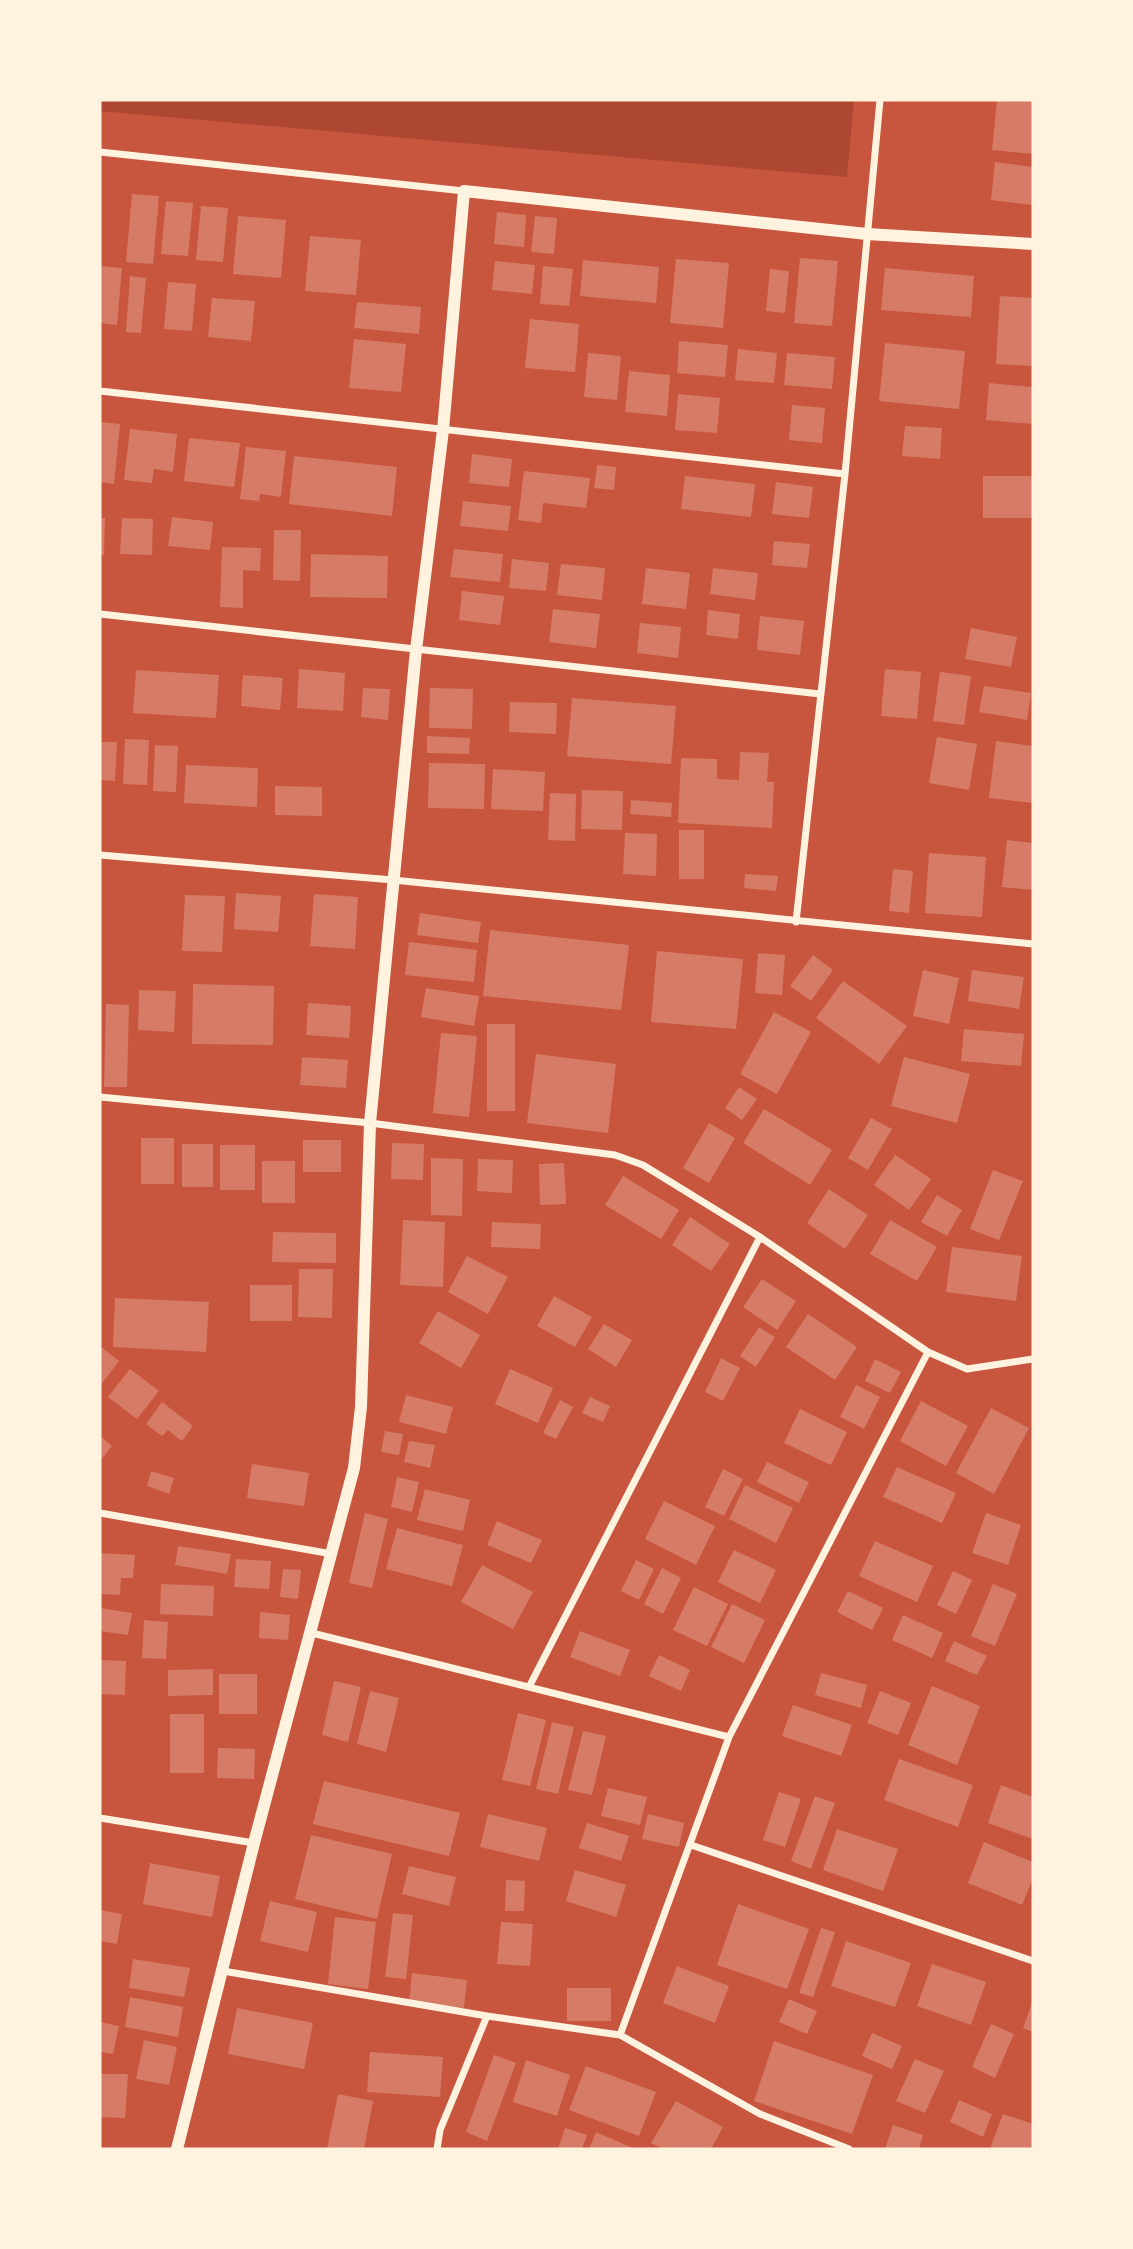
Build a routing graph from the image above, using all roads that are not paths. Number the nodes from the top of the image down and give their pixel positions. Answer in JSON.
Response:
{"nodes":[{"id":1,"x":880,"y":100,"type":"edge"},
{"id":2,"x":100,"y":152,"type":"edge"},
{"id":3,"x":464,"y":191,"type":"junction"},
{"id":4,"x":867,"y":234,"type":"junction"},
{"id":5,"x":1033,"y":244,"type":"edge"},
{"id":6,"x":100,"y":391,"type":"edge"},
{"id":7,"x":443,"y":430,"type":"junction"},
{"id":8,"x":845,"y":474,"type":"junction"},
{"id":9,"x":100,"y":614,"type":"edge"},
{"id":10,"x":416,"y":650,"type":"junction"},
{"id":11,"x":820,"y":694,"type":"junction"},
{"id":12,"x":100,"y":855,"type":"edge"},
{"id":13,"x":393,"y":880,"type":"junction"},
{"id":14,"x":796,"y":922,"type":"junction"},
{"id":15,"x":1033,"y":944,"type":"edge"},
{"id":16,"x":100,"y":1097,"type":"edge"},
{"id":17,"x":370,"y":1123,"type":"junction"},
{"id":18,"x":760,"y":1237,"type":"junction"},
{"id":19,"x":928,"y":1352,"type":"junction"},
{"id":20,"x":1033,"y":1359,"type":"edge"},
{"id":21,"x":100,"y":1513,"type":"edge"},
{"id":22,"x":332,"y":1554,"type":"junction"},
{"id":23,"x":312,"y":1633,"type":"junction"},
{"id":24,"x":529,"y":1687,"type":"junction"},
{"id":25,"x":729,"y":1737,"type":"junction"},
{"id":26,"x":100,"y":1818,"type":"edge"},
{"id":27,"x":254,"y":1843,"type":"junction"},
{"id":28,"x":691,"y":1845,"type":"junction"},
{"id":29,"x":1033,"y":1961,"type":"edge"},
{"id":30,"x":223,"y":1971,"type":"junction"},
{"id":31,"x":487,"y":2016,"type":"junction"},
{"id":32,"x":620,"y":2035,"type":"junction"},
{"id":33,"x":177,"y":2149,"type":"edge"},
{"id":34,"x":437,"y":2149,"type":"edge"},
{"id":35,"x":849,"y":2149,"type":"edge"}],
"edges":[{"from":1,"to":4,"type":"street"},
{"from":2,"to":3,"type":"street"},
{"from":3,"to":4,"type":"street"},
{"from":3,"to":7,"type":"street"},
{"from":4,"to":5,"type":"street"},
{"from":4,"to":8,"type":"street"},
{"from":6,"to":7,"type":"street"},
{"from":7,"to":8,"type":"street"},
{"from":7,"to":10,"type":"street"},
{"from":8,"to":11,"type":"street"},
{"from":9,"to":10,"type":"street"},
{"from":10,"to":11,"type":"street"},
{"from":10,"to":13,"type":"street"},
{"from":11,"to":14,"type":"street"},
{"from":12,"to":13,"type":"street"},
{"from":13,"to":14,"type":"street"},
{"from":13,"to":17,"type":"street"},
{"from":14,"to":15,"type":"street"},
{"from":16,"to":17,"type":"street"},
{"from":17,"to":18,"type":"street"},
{"from":17,"to":22,"type":"street"},
{"from":18,"to":19,"type":"street"},
{"from":18,"to":24,"type":"street"},
{"from":19,"to":20,"type":"street"},
{"from":19,"to":25,"type":"street"},
{"from":21,"to":22,"type":"street"},
{"from":22,"to":23,"type":"street"},
{"from":23,"to":24,"type":"street"},
{"from":23,"to":27,"type":"street"},
{"from":24,"to":25,"type":"street"},
{"from":25,"to":28,"type":"street"},
{"from":26,"to":27,"type":"street"},
{"from":27,"to":30,"type":"street"},
{"from":28,"to":29,"type":"street"},
{"from":28,"to":32,"type":"street"},
{"from":30,"to":31,"type":"street"},
{"from":30,"to":33,"type":"street"},
{"from":31,"to":32,"type":"street"},
{"from":31,"to":34,"type":"street"},
{"from":32,"to":35,"type":"street"}]}
